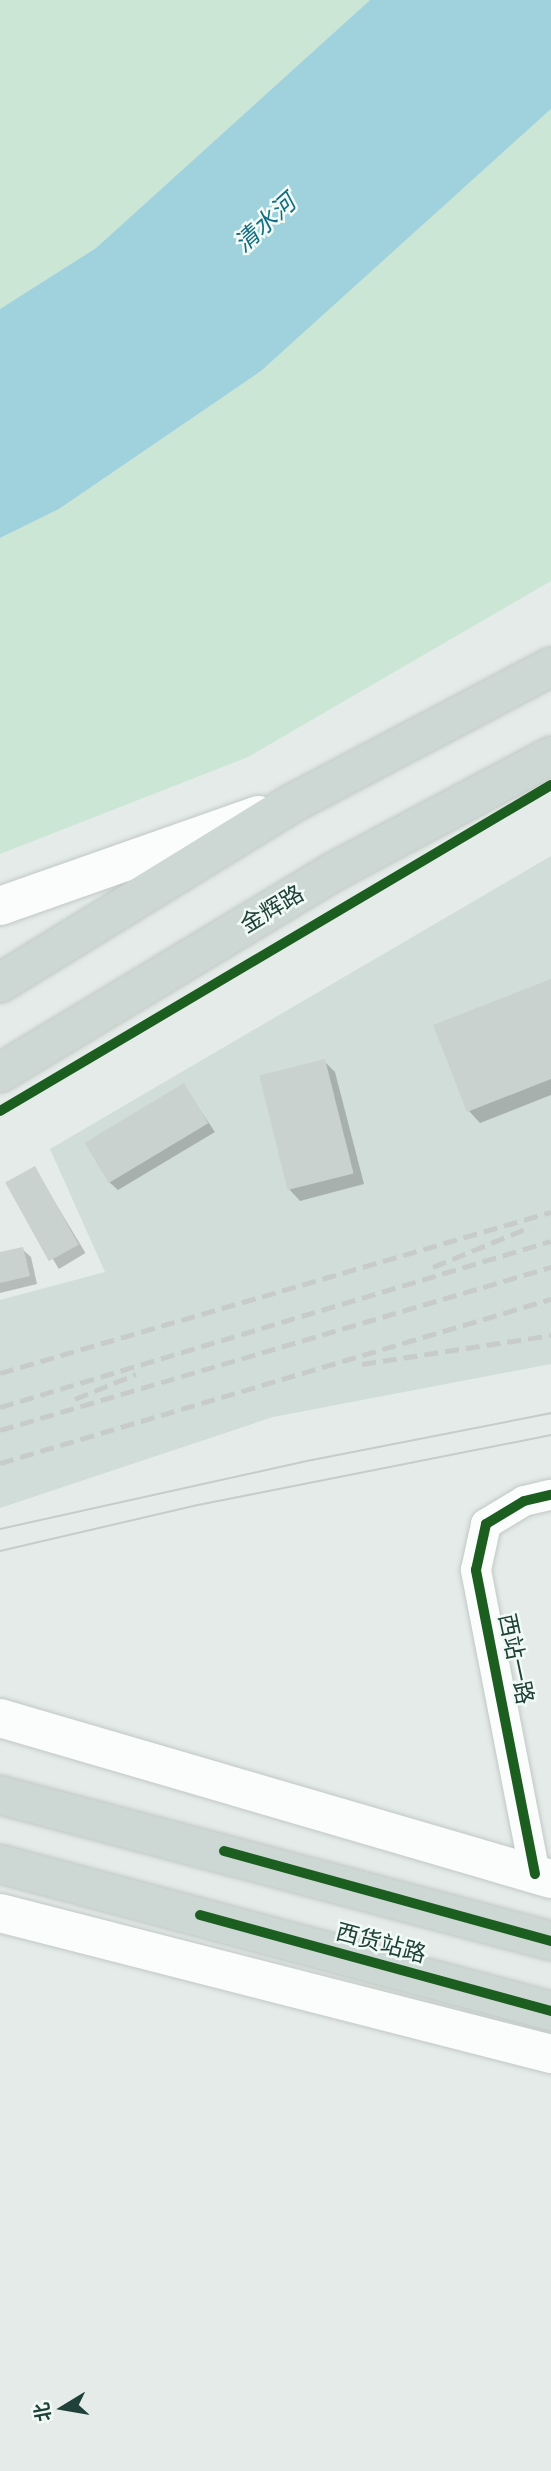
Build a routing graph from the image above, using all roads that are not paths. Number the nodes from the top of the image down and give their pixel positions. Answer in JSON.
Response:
{"nodes":[{"id":1,"x":551,"y":667,"type":"edge"},
{"id":2,"x":551,"y":756,"type":"edge"},
{"id":3,"x":293,"y":803,"type":"junction"},
{"id":4,"x":0,"y":906,"type":"edge"},
{"id":5,"x":0,"y":983,"type":"edge"},
{"id":6,"x":0,"y":1073,"type":"edge"},
{"id":7,"x":551,"y":1496,"type":"edge"},
{"id":8,"x":0,"y":1718,"type":"edge"},
{"id":9,"x":0,"y":1795,"type":"edge"},
{"id":10,"x":0,"y":1864,"type":"edge"},
{"id":11,"x":543,"y":1877,"type":"edge"},
{"id":12,"x":0,"y":1913,"type":"edge"},
{"id":13,"x":551,"y":1941,"type":"edge"},
{"id":14,"x":551,"y":2011,"type":"edge"},
{"id":15,"x":551,"y":2054,"type":"edge"}],
"edges":[{"from":1,"to":3,"type":"main road"},
{"from":2,"to":6,"type":"main road","name":"金辉路"},
{"from":3,"to":4,"type":"main road"},
{"from":3,"to":5,"type":"main road"},
{"from":7,"to":11,"type":"street","name":"西站一路"},
{"from":8,"to":11,"type":"main road"},
{"from":9,"to":13,"type":"main road","name":"西货站路"},
{"from":10,"to":14,"type":"main road","name":"西货站路"},
{"from":12,"to":15,"type":"main road"}]}
